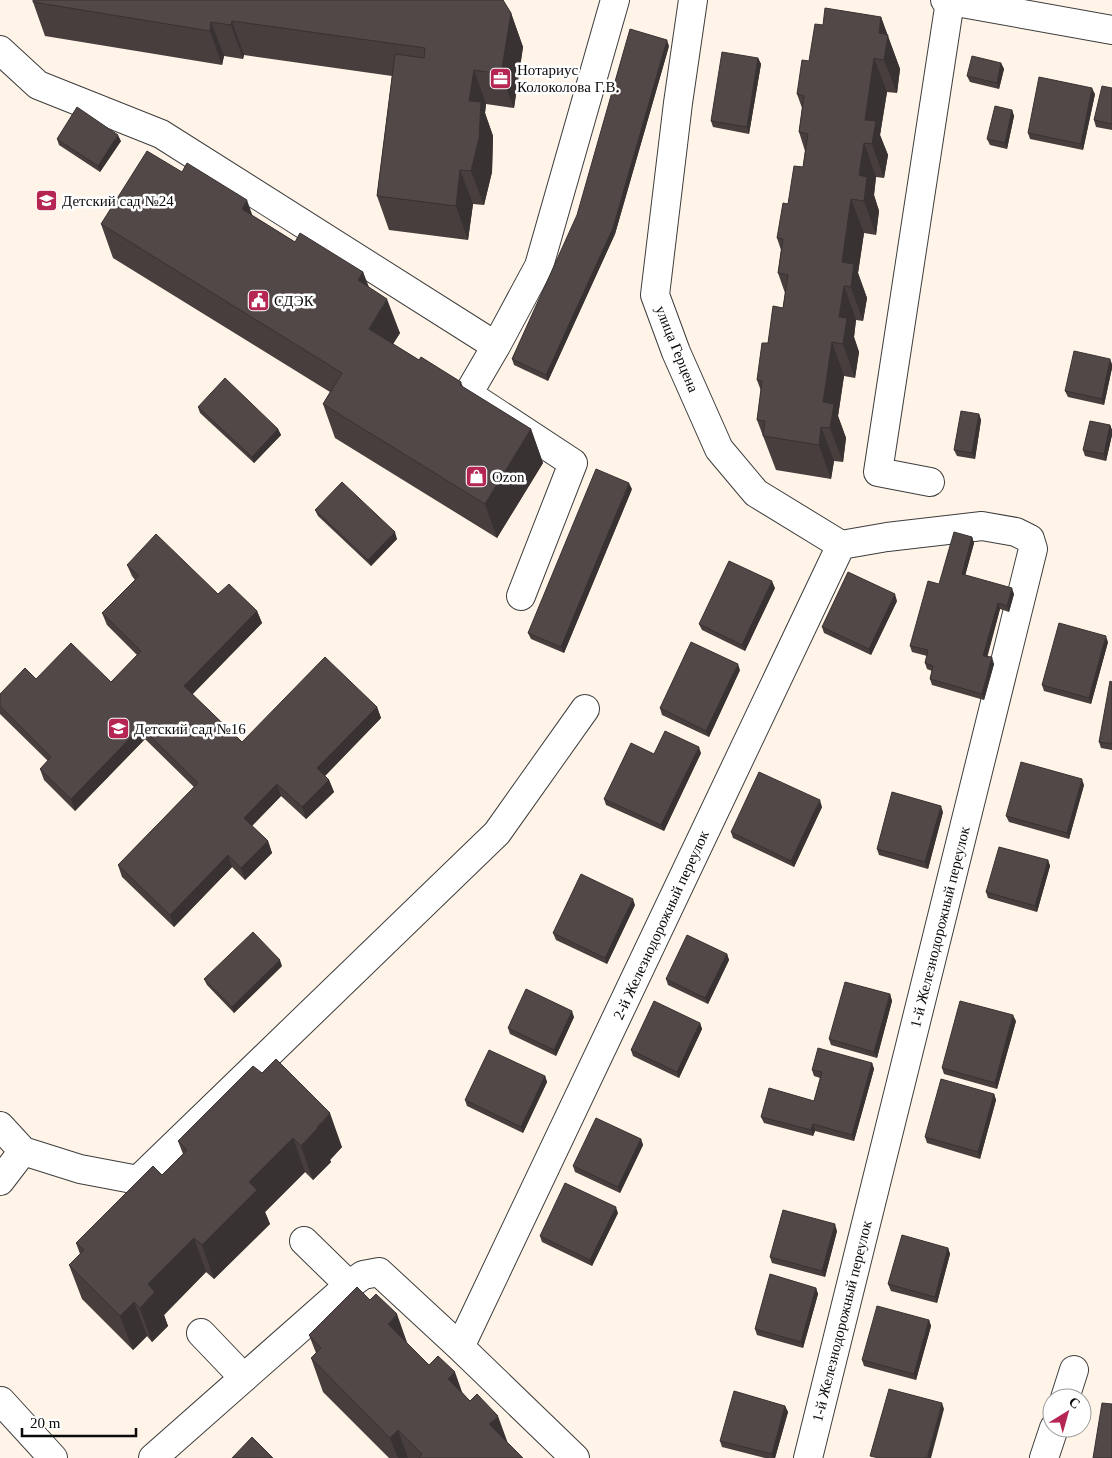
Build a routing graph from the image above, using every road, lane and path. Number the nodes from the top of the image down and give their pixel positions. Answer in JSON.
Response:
{"nodes":[{"id":1,"x":615,"y":0,"type":"edge"},
{"id":2,"x":693,"y":0,"type":"edge"},
{"id":3,"x":947,"y":0,"type":"edge"},
{"id":4,"x":1112,"y":30,"type":"edge"},
{"id":5,"x":0,"y":50,"type":"edge"},
{"id":6,"x":496,"y":346,"type":"junction"},
{"id":7,"x":930,"y":482,"type":"dead end"},
{"id":8,"x":841,"y":545,"type":"junction"},
{"id":9,"x":521,"y":596,"type":"dead end"},
{"id":10,"x":586,"y":709,"type":"dead end"},
{"id":11,"x":0,"y":1126,"type":"edge"},
{"id":12,"x":23,"y":1151,"type":"junction"},
{"id":13,"x":0,"y":1181,"type":"edge"},
{"id":14,"x":304,"y":1241,"type":"dead end"},
{"id":15,"x":348,"y":1285,"type":"junction"},
{"id":16,"x":201,"y":1333,"type":"dead end"},
{"id":17,"x":460,"y":1347,"type":"junction"},
{"id":18,"x":1074,"y":1370,"type":"dead end"},
{"id":19,"x":244,"y":1378,"type":"junction"},
{"id":20,"x":1068,"y":1388,"type":"edge"},
{"id":21,"x":0,"y":1399,"type":"edge"},
{"id":22,"x":1051,"y":1438,"type":"edge"},
{"id":23,"x":53,"y":1458,"type":"edge"},
{"id":24,"x":153,"y":1458,"type":"edge"},
{"id":25,"x":575,"y":1458,"type":"edge"},
{"id":26,"x":808,"y":1458,"type":"edge"},
{"id":27,"x":1044,"y":1458,"type":"edge"}],
"edges":[{"from":1,"to":6,"type":"street"},
{"from":2,"to":8,"type":"street","name":"улица Герцена"},
{"from":3,"to":4,"type":"street"},
{"from":3,"to":7,"type":"street"},
{"from":5,"to":6,"type":"street"},
{"from":6,"to":9,"type":"street"},
{"from":8,"to":17,"type":"street","name":"2-й Железнодорожный переулок"},
{"from":8,"to":26,"type":"street","name":"1-й Железнодорожный переулок"},
{"from":10,"to":12,"type":"street"},
{"from":11,"to":12,"type":"street"},
{"from":12,"to":13,"type":"street"},
{"from":14,"to":15,"type":"street"},
{"from":15,"to":17,"type":"street"},
{"from":15,"to":19,"type":"street"},
{"from":16,"to":19,"type":"street"},
{"from":17,"to":25,"type":"street"},
{"from":18,"to":20,"type":"street"},
{"from":19,"to":24,"type":"street"},
{"from":21,"to":23,"type":"street"},
{"from":22,"to":27,"type":"street"}]}
